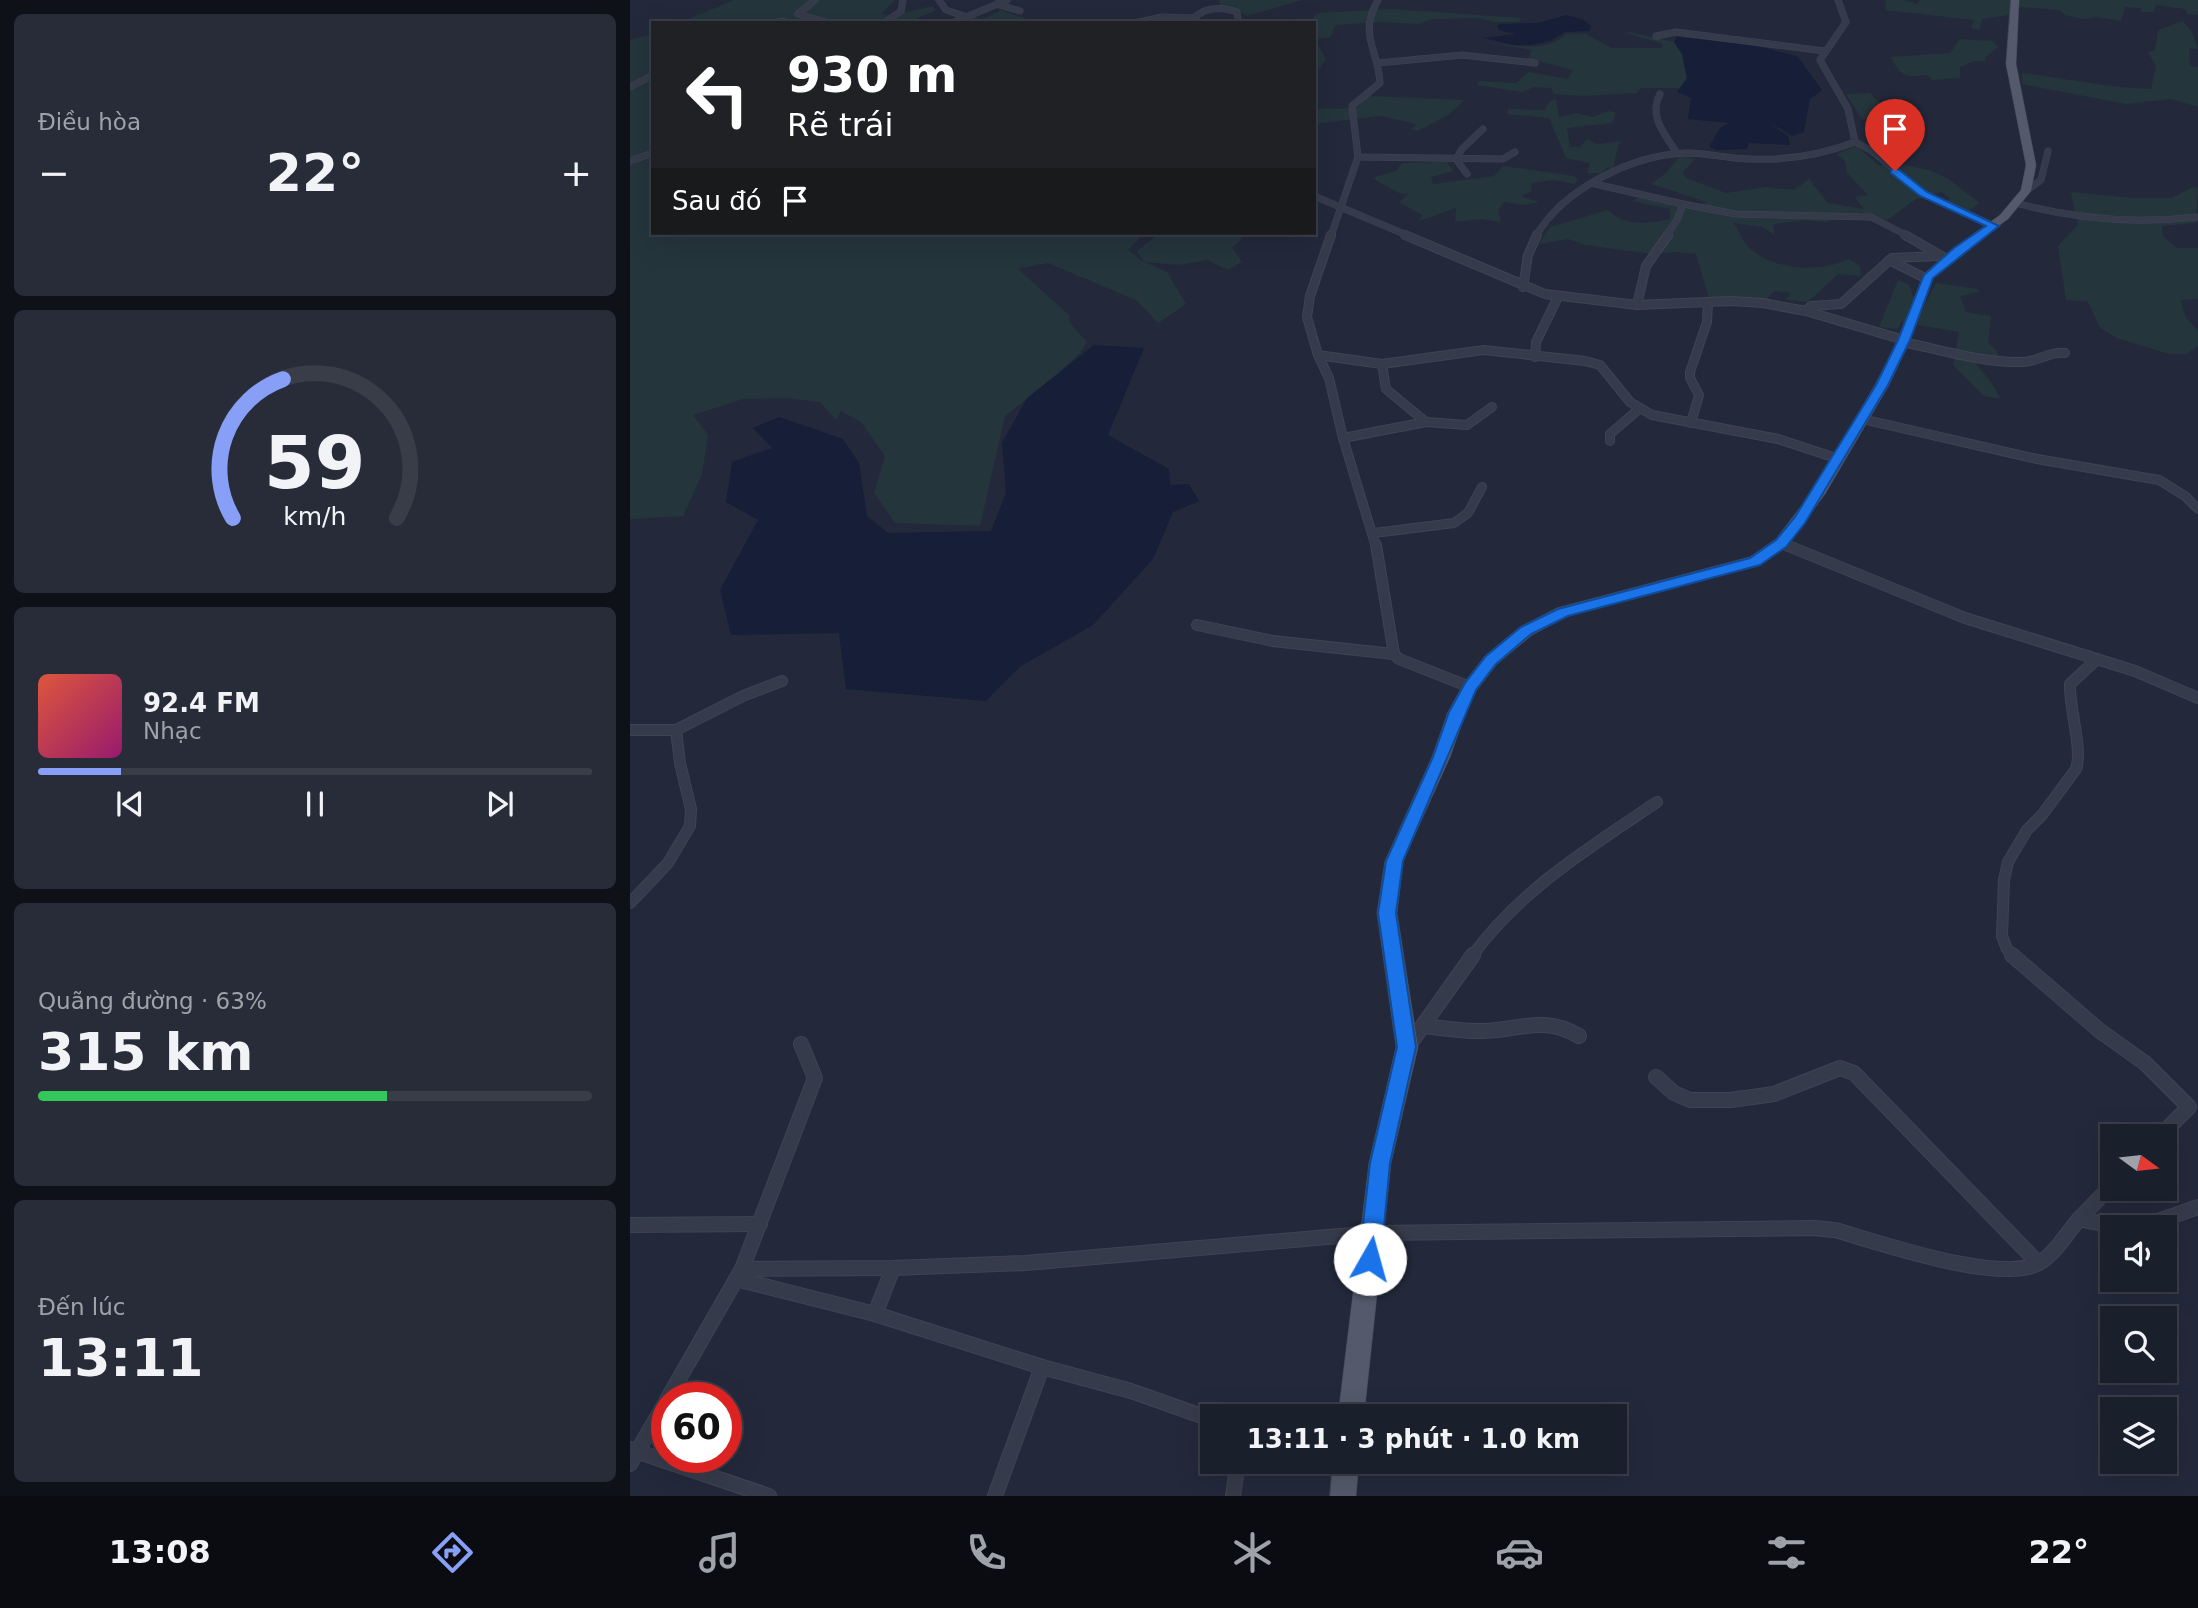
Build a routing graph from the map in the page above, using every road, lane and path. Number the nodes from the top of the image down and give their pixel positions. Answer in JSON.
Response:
{"nodes":[{"id":1,"x":816,"y":0,"type":"edge"},
{"id":2,"x":903,"y":0,"type":"edge"},
{"id":3,"x":939,"y":0,"type":"edge"},
{"id":4,"x":1007,"y":0,"type":"edge"},
{"id":5,"x":1214,"y":0,"type":"edge"},
{"id":6,"x":1378,"y":0,"type":"edge"},
{"id":7,"x":1838,"y":0,"type":"edge"},
{"id":8,"x":2015,"y":0,"type":"edge"},
{"id":9,"x":996,"y":4,"type":"junction"},
{"id":10,"x":1217,"y":8,"type":"junction"},
{"id":11,"x":1020,"y":11,"type":"dead end"},
{"id":12,"x":967,"y":17,"type":"junction"},
{"id":13,"x":1191,"y":20,"type":"edge"},
{"id":14,"x":1238,"y":20,"type":"dead end"},
{"id":15,"x":822,"y":21,"type":"edge"},
{"id":16,"x":887,"y":21,"type":"edge"},
{"id":17,"x":957,"y":21,"type":"edge"},
{"id":18,"x":1144,"y":21,"type":"edge"},
{"id":19,"x":1656,"y":36,"type":"dead end"},
{"id":20,"x":1824,"y":51,"type":"junction"},
{"id":21,"x":1378,"y":63,"type":"junction"},
{"id":22,"x":1535,"y":63,"type":"dead end"},
{"id":23,"x":651,"y":76,"type":"edge"},
{"id":24,"x":630,"y":88,"type":"edge"},
{"id":25,"x":1660,"y":94,"type":"dead end"},
{"id":26,"x":1483,"y":129,"type":"dead end"},
{"id":27,"x":1855,"y":142,"type":"junction"},
{"id":28,"x":2048,"y":151,"type":"dead end"},
{"id":29,"x":1515,"y":152,"type":"dead end"},
{"id":30,"x":1677,"y":153,"type":"junction"},
{"id":31,"x":651,"y":154,"type":"edge"},
{"id":32,"x":1358,"y":157,"type":"junction"},
{"id":33,"x":1456,"y":159,"type":"junction"},
{"id":34,"x":630,"y":161,"type":"edge"},
{"id":35,"x":1467,"y":174,"type":"dead end"},
{"id":36,"x":1595,"y":184,"type":"junction"},
{"id":37,"x":1316,"y":197,"type":"edge"},
{"id":38,"x":2021,"y":197,"type":"junction"},
{"id":39,"x":1683,"y":204,"type":"junction"},
{"id":40,"x":1339,"y":209,"type":"junction"},
{"id":41,"x":2198,"y":217,"type":"edge"},
{"id":42,"x":1994,"y":226,"type":"junction"},
{"id":43,"x":1944,"y":258,"type":"junction"},
{"id":44,"x":1889,"y":260,"type":"junction"},
{"id":45,"x":1927,"y":279,"type":"junction"},
{"id":46,"x":1523,"y":287,"type":"junction"},
{"id":47,"x":1558,"y":297,"type":"junction"},
{"id":48,"x":1708,"y":303,"type":"junction"},
{"id":49,"x":1637,"y":305,"type":"junction"},
{"id":50,"x":1805,"y":311,"type":"junction"},
{"id":51,"x":1903,"y":341,"type":"junction"},
{"id":52,"x":2065,"y":353,"type":"dead end"},
{"id":53,"x":1318,"y":355,"type":"junction"},
{"id":54,"x":1535,"y":356,"type":"junction"},
{"id":55,"x":1382,"y":364,"type":"junction"},
{"id":56,"x":1492,"y":407,"type":"dead end"},
{"id":57,"x":1639,"y":409,"type":"junction"},
{"id":58,"x":1862,"y":419,"type":"junction"},
{"id":59,"x":1426,"y":422,"type":"junction"},
{"id":60,"x":1691,"y":423,"type":"junction"},
{"id":61,"x":1343,"y":438,"type":"junction"},
{"id":62,"x":1610,"y":441,"type":"dead end"},
{"id":63,"x":1839,"y":459,"type":"junction"},
{"id":64,"x":1482,"y":487,"type":"dead end"},
{"id":65,"x":2198,"y":509,"type":"edge"},
{"id":66,"x":1374,"y":533,"type":"junction"},
{"id":67,"x":1781,"y":543,"type":"junction"},
{"id":68,"x":1197,"y":625,"type":"dead end"},
{"id":69,"x":1394,"y":654,"type":"junction"},
{"id":70,"x":2097,"y":659,"type":"junction"},
{"id":71,"x":782,"y":681,"type":"dead end"},
{"id":72,"x":1470,"y":687,"type":"junction"},
{"id":73,"x":2198,"y":698,"type":"edge"},
{"id":74,"x":630,"y":730,"type":"edge"},
{"id":75,"x":676,"y":730,"type":"junction"},
{"id":76,"x":1657,"y":802,"type":"dead end"},
{"id":77,"x":630,"y":904,"type":"edge"},
{"id":78,"x":1423,"y":1026,"type":"junction"},
{"id":79,"x":1579,"y":1036,"type":"dead end"},
{"id":80,"x":801,"y":1044,"type":"dead end"},
{"id":81,"x":1407,"y":1047,"type":"junction"},
{"id":82,"x":1656,"y":1077,"type":"dead end"},
{"id":83,"x":2172,"y":1124,"type":"edge"},
{"id":84,"x":2100,"y":1197,"type":"edge"},
{"id":85,"x":2198,"y":1207,"type":"edge"},
{"id":86,"x":2175,"y":1215,"type":"edge"},
{"id":87,"x":2079,"y":1219,"type":"junction"},
{"id":88,"x":2100,"y":1223,"type":"edge"},
{"id":89,"x":630,"y":1224,"type":"edge"},
{"id":90,"x":760,"y":1224,"type":"junction"},
{"id":91,"x":1374,"y":1233,"type":"junction"},
{"id":92,"x":2039,"y":1264,"type":"junction"},
{"id":93,"x":893,"y":1268,"type":"junction"},
{"id":94,"x":739,"y":1274,"type":"junction"},
{"id":95,"x":875,"y":1314,"type":"junction"},
{"id":96,"x":1042,"y":1367,"type":"junction"},
{"id":97,"x":677,"y":1382,"type":"edge"},
{"id":98,"x":1353,"y":1404,"type":"edge"},
{"id":99,"x":1200,"y":1415,"type":"edge"},
{"id":100,"x":651,"y":1425,"type":"edge"},
{"id":101,"x":632,"y":1455,"type":"edge"},
{"id":102,"x":1236,"y":1474,"type":"edge"},
{"id":103,"x":1345,"y":1474,"type":"edge"},
{"id":104,"x":769,"y":1496,"type":"edge"},
{"id":105,"x":995,"y":1496,"type":"edge"},
{"id":106,"x":1233,"y":1496,"type":"edge"},
{"id":107,"x":1343,"y":1496,"type":"edge"}],
"edges":[{"from":1,"to":15,"type":"street"},
{"from":2,"to":16,"type":"street"},
{"from":3,"to":12,"type":"street"},
{"from":4,"to":9,"type":"street"},
{"from":5,"to":10,"type":"street"},
{"from":6,"to":21,"type":"street"},
{"from":7,"to":20,"type":"street"},
{"from":8,"to":38,"type":"main road"},
{"from":9,"to":11,"type":"street"},
{"from":9,"to":12,"type":"street"},
{"from":10,"to":13,"type":"street"},
{"from":10,"to":14,"type":"street"},
{"from":12,"to":17,"type":"street"},
{"from":13,"to":18,"type":"street"},
{"from":19,"to":20,"type":"street"},
{"from":20,"to":27,"type":"street"},
{"from":21,"to":22,"type":"street"},
{"from":21,"to":32,"type":"street"},
{"from":23,"to":24,"type":"street"},
{"from":25,"to":30,"type":"street"},
{"from":26,"to":33,"type":"street"},
{"from":27,"to":30,"type":"street"},
{"from":27,"to":42,"type":"street"},
{"from":28,"to":38,"type":"street"},
{"from":29,"to":33,"type":"street"},
{"from":30,"to":36,"type":"street"},
{"from":31,"to":34,"type":"street"},
{"from":32,"to":33,"type":"street"},
{"from":32,"to":40,"type":"street"},
{"from":33,"to":35,"type":"street"},
{"from":36,"to":39,"type":"street"},
{"from":36,"to":46,"type":"street"},
{"from":37,"to":40,"type":"street"},
{"from":38,"to":41,"type":"street"},
{"from":38,"to":42,"type":"main road"},
{"from":39,"to":43,"type":"street"},
{"from":39,"to":49,"type":"street"},
{"from":40,"to":46,"type":"street"},
{"from":40,"to":53,"type":"street"},
{"from":42,"to":43,"type":"main road"},
{"from":43,"to":44,"type":"street"},
{"from":43,"to":45,"type":"main road"},
{"from":44,"to":45,"type":"street"},
{"from":44,"to":50,"type":"street"},
{"from":45,"to":51,"type":"main road"},
{"from":46,"to":47,"type":"street"},
{"from":47,"to":49,"type":"street"},
{"from":47,"to":54,"type":"street"},
{"from":48,"to":49,"type":"street"},
{"from":48,"to":50,"type":"street"},
{"from":48,"to":60,"type":"street"},
{"from":50,"to":51,"type":"street"},
{"from":51,"to":52,"type":"street"},
{"from":51,"to":58,"type":"main road"},
{"from":53,"to":55,"type":"street"},
{"from":53,"to":61,"type":"street"},
{"from":54,"to":55,"type":"street"},
{"from":54,"to":57,"type":"street"},
{"from":55,"to":59,"type":"street"},
{"from":56,"to":59,"type":"street"},
{"from":57,"to":60,"type":"street"},
{"from":57,"to":62,"type":"street"},
{"from":58,"to":63,"type":"main road"},
{"from":58,"to":65,"type":"street"},
{"from":59,"to":61,"type":"street"},
{"from":60,"to":63,"type":"street"},
{"from":61,"to":66,"type":"street"},
{"from":63,"to":67,"type":"main road"},
{"from":64,"to":66,"type":"street"},
{"from":66,"to":69,"type":"street"},
{"from":67,"to":70,"type":"street"},
{"from":67,"to":72,"type":"main road"},
{"from":68,"to":69,"type":"street"},
{"from":69,"to":72,"type":"street"},
{"from":70,"to":73,"type":"street"},
{"from":70,"to":83,"type":"street"},
{"from":71,"to":75,"type":"street"},
{"from":72,"to":81,"type":"main road"},
{"from":74,"to":75,"type":"street"},
{"from":75,"to":77,"type":"street"},
{"from":76,"to":78,"type":"street"},
{"from":78,"to":79,"type":"street"},
{"from":78,"to":81,"type":"street"},
{"from":80,"to":90,"type":"street"},
{"from":81,"to":91,"type":"main road"},
{"from":82,"to":92,"type":"street"},
{"from":84,"to":87,"type":"street"},
{"from":85,"to":86,"type":"street"},
{"from":87,"to":88,"type":"street"},
{"from":87,"to":92,"type":"street"},
{"from":89,"to":90,"type":"street"},
{"from":90,"to":94,"type":"street"},
{"from":91,"to":92,"type":"street"},
{"from":91,"to":93,"type":"street"},
{"from":91,"to":98,"type":"main road"},
{"from":93,"to":94,"type":"street"},
{"from":93,"to":95,"type":"street"},
{"from":94,"to":95,"type":"street"},
{"from":94,"to":97,"type":"street"},
{"from":95,"to":96,"type":"street"},
{"from":96,"to":99,"type":"street"},
{"from":96,"to":105,"type":"street"},
{"from":100,"to":101,"type":"street"},
{"from":101,"to":104,"type":"street"},
{"from":102,"to":106,"type":"street"},
{"from":103,"to":107,"type":"main road"}]}
